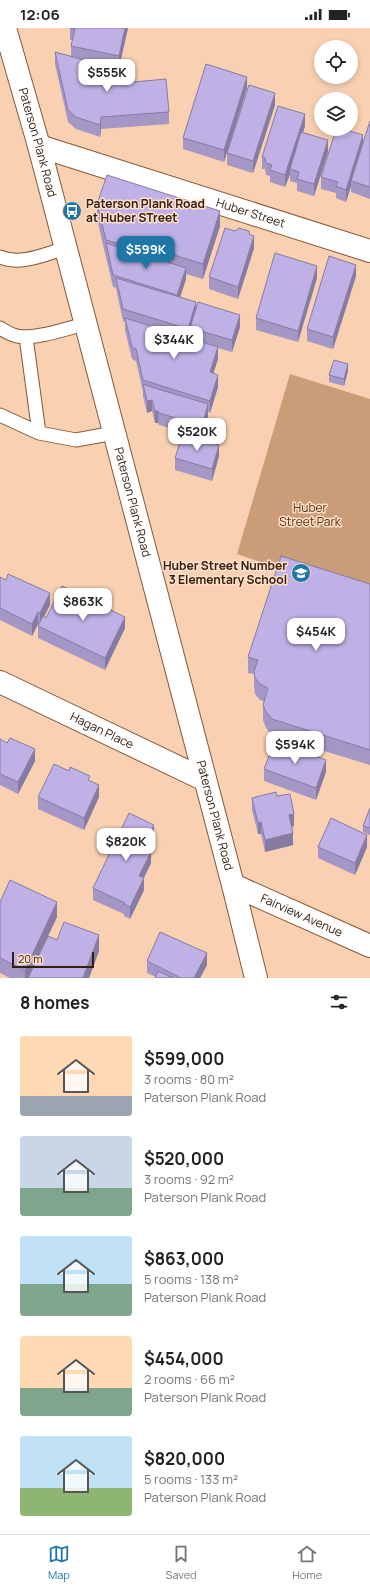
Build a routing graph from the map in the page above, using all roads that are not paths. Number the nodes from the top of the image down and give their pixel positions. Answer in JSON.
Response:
{"nodes":[{"id":1,"x":5,"y":28,"type":"edge"},
{"id":2,"x":39,"y":146,"type":"junction"},
{"id":3,"x":66,"y":248,"type":"junction"},
{"id":4,"x":370,"y":251,"type":"edge"},
{"id":5,"x":0,"y":257,"type":"edge"},
{"id":6,"x":86,"y":324,"type":"junction"},
{"id":7,"x":0,"y":328,"type":"edge"},
{"id":8,"x":26,"y":337,"type":"junction"},
{"id":9,"x":0,"y":415,"type":"edge"},
{"id":10,"x":39,"y":433,"type":"junction"},
{"id":11,"x":114,"y":433,"type":"junction"},
{"id":12,"x":0,"y":682,"type":"edge"},
{"id":13,"x":205,"y":780,"type":"junction"},
{"id":14,"x":234,"y":885,"type":"junction"},
{"id":15,"x":370,"y":946,"type":"edge"},
{"id":16,"x":256,"y":978,"type":"edge"}],
"edges":[{"from":1,"to":2,"type":"street","name":"Paterson Plank Road"},
{"from":2,"to":3,"type":"street","name":"Paterson Plank Road"},
{"from":2,"to":4,"type":"street","name":"Huber Street"},
{"from":3,"to":5,"type":"lane"},
{"from":3,"to":6,"type":"street","name":"Paterson Plank Road"},
{"from":6,"to":8,"type":"lane"},
{"from":6,"to":11,"type":"street","name":"Paterson Plank Road"},
{"from":7,"to":8,"type":"lane"},
{"from":8,"to":10,"type":"lane"},
{"from":9,"to":10,"type":"lane"},
{"from":10,"to":11,"type":"lane"},
{"from":11,"to":13,"type":"street","name":"Paterson Plank Road"},
{"from":12,"to":13,"type":"street","name":"Hagan Place"},
{"from":13,"to":14,"type":"street","name":"Paterson Plank Road"},
{"from":14,"to":15,"type":"street","name":"Fairview Avenue"},
{"from":14,"to":16,"type":"street","name":"Paterson Plank Road"}]}
